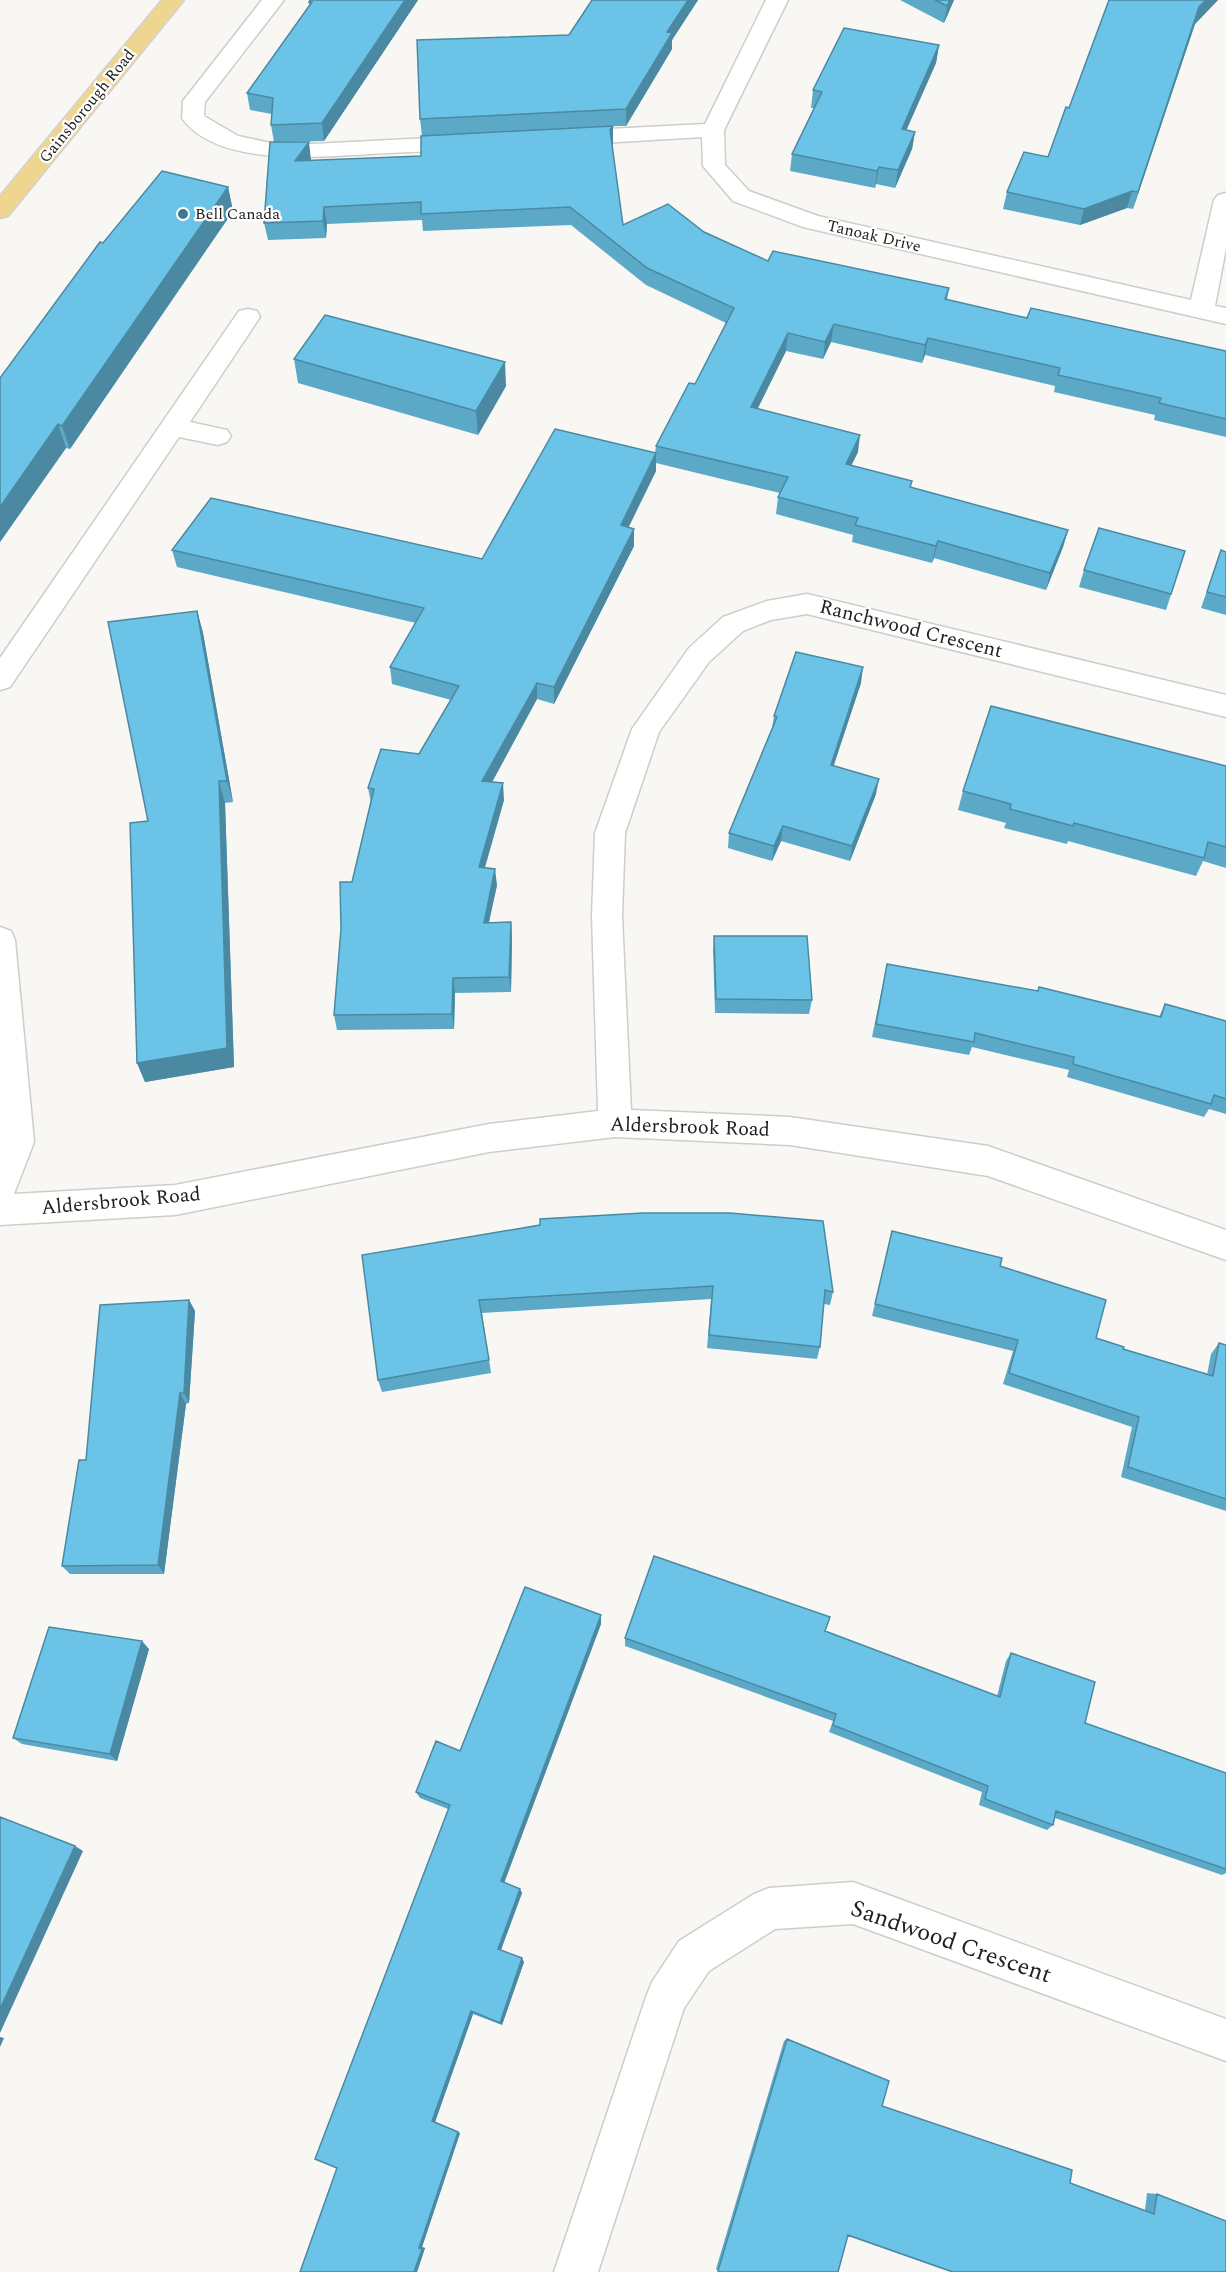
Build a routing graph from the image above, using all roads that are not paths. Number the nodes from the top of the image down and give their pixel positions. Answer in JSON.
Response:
{"nodes":[{"id":1,"x":173,"y":0,"type":"edge"},
{"id":2,"x":273,"y":0,"type":"edge"},
{"id":3,"x":777,"y":0,"type":"edge"},
{"id":4,"x":713,"y":130,"type":"junction"},
{"id":5,"x":550,"y":139,"type":"edge"},
{"id":6,"x":492,"y":141,"type":"edge"},
{"id":7,"x":1226,"y":200,"type":"edge"},
{"id":8,"x":0,"y":211,"type":"edge"},
{"id":9,"x":1202,"y":311,"type":"junction"},
{"id":10,"x":1226,"y":316,"type":"edge"},
{"id":11,"x":248,"y":317,"type":"dead end"},
{"id":12,"x":173,"y":427,"type":"junction"},
{"id":13,"x":218,"y":436,"type":"dead end"},
{"id":14,"x":0,"y":680,"type":"edge"},
{"id":15,"x":1226,"y":706,"type":"edge"},
{"id":16,"x":0,"y":940,"type":"edge"},
{"id":17,"x":615,"y":1123,"type":"junction"},
{"id":18,"x":0,"y":1188,"type":"edge"},
{"id":19,"x":0,"y":1210,"type":"edge"},
{"id":20,"x":1226,"y":1245,"type":"edge"},
{"id":21,"x":1226,"y":2040,"type":"edge"},
{"id":22,"x":576,"y":2272,"type":"edge"}],
"edges":[{"from":1,"to":8,"type":"main road","name":"Gainsborough Road"},
{"from":2,"to":6,"type":"street"},
{"from":3,"to":4,"type":"street","name":"Tanoak Drive"},
{"from":4,"to":5,"type":"street"},
{"from":4,"to":9,"type":"street","name":"Tanoak Drive"},
{"from":7,"to":9,"type":"street"},
{"from":9,"to":10,"type":"street","name":"Tanoak Drive"},
{"from":11,"to":12,"type":"street"},
{"from":12,"to":13,"type":"street"},
{"from":12,"to":14,"type":"street"},
{"from":15,"to":17,"type":"street","name":"Ranchwood Crescent"},
{"from":16,"to":18,"type":"street"},
{"from":17,"to":19,"type":"street","name":"Aldersbrook Road"},
{"from":17,"to":20,"type":"street","name":"Aldersbrook Road"},
{"from":21,"to":22,"type":"street","name":"Sandwood Crescent"}]}
